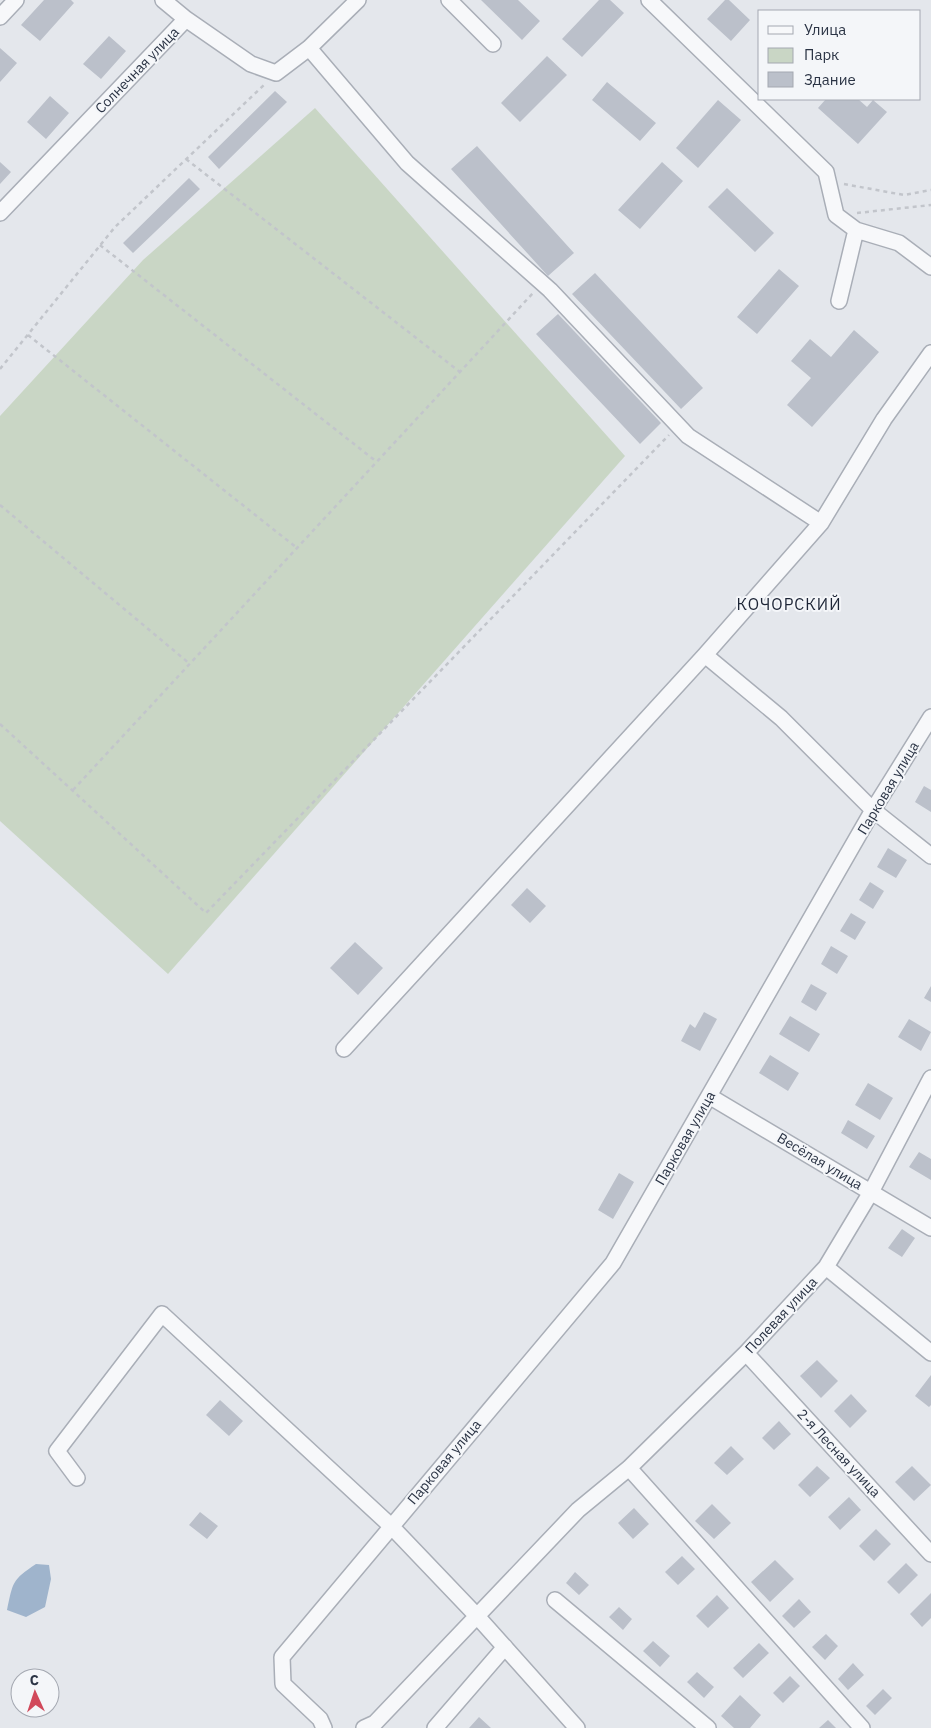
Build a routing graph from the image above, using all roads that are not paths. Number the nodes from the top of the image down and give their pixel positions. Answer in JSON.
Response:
{"nodes":[{"id":1,"x":16,"y":0,"type":"edge"},
{"id":2,"x":163,"y":0,"type":"edge"},
{"id":3,"x":358,"y":0,"type":"edge"},
{"id":4,"x":449,"y":0,"type":"edge"},
{"id":5,"x":649,"y":0,"type":"edge"},
{"id":6,"x":0,"y":17,"type":"edge"},
{"id":7,"x":186,"y":19,"type":"junction"},
{"id":8,"x":493,"y":44,"type":"dead end"},
{"id":9,"x":309,"y":48,"type":"junction"},
{"id":10,"x":0,"y":213,"type":"edge"},
{"id":11,"x":856,"y":230,"type":"junction"},
{"id":12,"x":931,"y":267,"type":"edge"},
{"id":13,"x":839,"y":301,"type":"dead end"},
{"id":14,"x":931,"y":354,"type":"edge"},
{"id":15,"x":821,"y":523,"type":"junction"},
{"id":16,"x":705,"y":654,"type":"junction"},
{"id":17,"x":931,"y":717,"type":"edge"},
{"id":18,"x":873,"y":810,"type":"junction"},
{"id":19,"x":931,"y":856,"type":"edge"},
{"id":20,"x":344,"y":1049,"type":"dead end"},
{"id":21,"x":931,"y":1078,"type":"edge"},
{"id":22,"x":709,"y":1096,"type":"junction"},
{"id":23,"x":872,"y":1192,"type":"junction"},
{"id":24,"x":931,"y":1228,"type":"edge"},
{"id":25,"x":826,"y":1267,"type":"junction"},
{"id":26,"x":746,"y":1353,"type":"junction"},
{"id":27,"x":931,"y":1353,"type":"edge"},
{"id":28,"x":629,"y":1468,"type":"junction"},
{"id":29,"x":77,"y":1478,"type":"dead end"},
{"id":30,"x":391,"y":1526,"type":"junction"},
{"id":31,"x":931,"y":1554,"type":"edge"},
{"id":32,"x":555,"y":1600,"type":"dead end"},
{"id":33,"x":476,"y":1615,"type":"junction"},
{"id":34,"x":505,"y":1647,"type":"junction"},
{"id":35,"x":324,"y":1728,"type":"edge"},
{"id":36,"x":364,"y":1728,"type":"edge"},
{"id":37,"x":435,"y":1728,"type":"edge"},
{"id":38,"x":577,"y":1728,"type":"edge"},
{"id":39,"x":708,"y":1728,"type":"edge"},
{"id":40,"x":862,"y":1728,"type":"edge"}],
"edges":[{"from":1,"to":6,"type":"street"},
{"from":2,"to":7,"type":"street"},
{"from":3,"to":9,"type":"street"},
{"from":4,"to":8,"type":"street"},
{"from":5,"to":11,"type":"street"},
{"from":7,"to":9,"type":"street","name":"Солнечная улица"},
{"from":7,"to":10,"type":"street","name":"Солнечная улица"},
{"from":9,"to":15,"type":"street"},
{"from":11,"to":12,"type":"street"},
{"from":11,"to":13,"type":"street"},
{"from":14,"to":15,"type":"street"},
{"from":15,"to":16,"type":"street"},
{"from":16,"to":18,"type":"street"},
{"from":16,"to":20,"type":"street"},
{"from":17,"to":18,"type":"street","name":"Парковая улица"},
{"from":18,"to":19,"type":"street"},
{"from":18,"to":22,"type":"street","name":"Парковая улица"},
{"from":21,"to":23,"type":"street","name":"Полевая улица"},
{"from":22,"to":23,"type":"street","name":"Весёлая улица"},
{"from":22,"to":30,"type":"street","name":"Парковая улица"},
{"from":23,"to":24,"type":"street","name":"Весёлая улица"},
{"from":23,"to":25,"type":"street","name":"Полевая улица"},
{"from":25,"to":26,"type":"street","name":"Полевая улица"},
{"from":25,"to":27,"type":"street"},
{"from":26,"to":28,"type":"street","name":"Полевая улица"},
{"from":26,"to":31,"type":"street","name":"2-я Лесная улица"},
{"from":28,"to":33,"type":"street","name":"Полевая улица"},
{"from":28,"to":40,"type":"street"},
{"from":29,"to":30,"type":"street"},
{"from":30,"to":33,"type":"street"},
{"from":30,"to":35,"type":"street","name":"Парковая улица"},
{"from":32,"to":39,"type":"street"},
{"from":33,"to":34,"type":"street"},
{"from":33,"to":36,"type":"street","name":"Полевая улица"},
{"from":34,"to":37,"type":"street"},
{"from":34,"to":38,"type":"street"}]}
